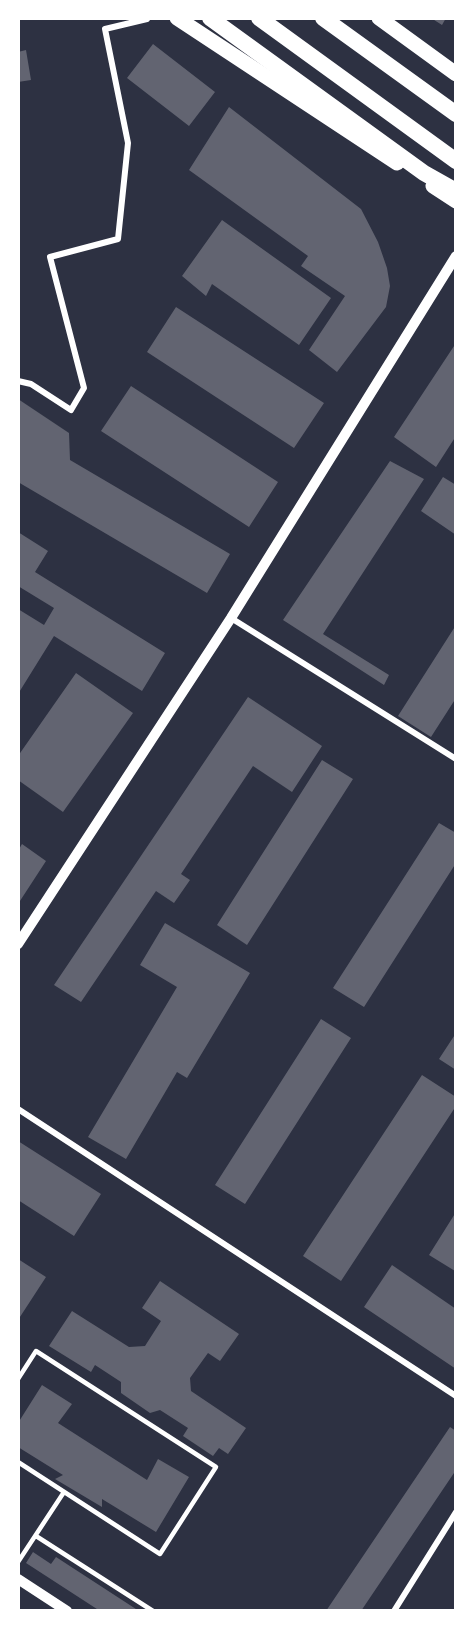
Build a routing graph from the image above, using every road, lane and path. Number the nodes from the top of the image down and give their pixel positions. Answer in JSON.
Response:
{"nodes":[{"id":1,"x":177,"y":18,"type":"edge"},
{"id":2,"x":210,"y":18,"type":"edge"},
{"id":3,"x":259,"y":18,"type":"edge"},
{"id":4,"x":323,"y":18,"type":"edge"},
{"id":5,"x":379,"y":18,"type":"edge"},
{"id":6,"x":147,"y":19,"type":"edge"},
{"id":7,"x":456,"y":74,"type":"edge"},
{"id":8,"x":456,"y":114,"type":"edge"},
{"id":9,"x":456,"y":161,"type":"edge"},
{"id":10,"x":456,"y":191,"type":"edge"},
{"id":11,"x":456,"y":201,"type":"edge"},
{"id":12,"x":456,"y":256,"type":"edge"},
{"id":13,"x":18,"y":381,"type":"edge"},
{"id":14,"x":231,"y":618,"type":"junction"},
{"id":15,"x":456,"y":759,"type":"edge"},
{"id":16,"x":18,"y":944,"type":"edge"},
{"id":17,"x":18,"y":1109,"type":"edge"},
{"id":18,"x":18,"y":1379,"type":"edge"},
{"id":19,"x":456,"y":1395,"type":"edge"},
{"id":20,"x":18,"y":1462,"type":"edge"},
{"id":21,"x":64,"y":1492,"type":"junction"},
{"id":22,"x":456,"y":1512,"type":"edge"},
{"id":23,"x":36,"y":1536,"type":"junction"},
{"id":24,"x":18,"y":1562,"type":"edge"},
{"id":25,"x":18,"y":1580,"type":"edge"},
{"id":26,"x":67,"y":1611,"type":"edge"},
{"id":27,"x":153,"y":1611,"type":"edge"},
{"id":28,"x":394,"y":1611,"type":"edge"}],
"edges":[{"from":1,"to":11,"type":"main road"},
{"from":2,"to":10,"type":"highway"},
{"from":3,"to":9,"type":"highway"},
{"from":4,"to":8,"type":"highway"},
{"from":5,"to":7,"type":"main road"},
{"from":6,"to":13,"type":"street"},
{"from":12,"to":14,"type":"street"},
{"from":14,"to":15,"type":"street"},
{"from":14,"to":16,"type":"street"},
{"from":17,"to":19,"type":"street"},
{"from":18,"to":21,"type":"lane"},
{"from":20,"to":21,"type":"lane"},
{"from":21,"to":23,"type":"lane"},
{"from":22,"to":28,"type":"street"},
{"from":23,"to":24,"type":"lane"},
{"from":23,"to":27,"type":"lane"},
{"from":25,"to":26,"type":"street"}]}
